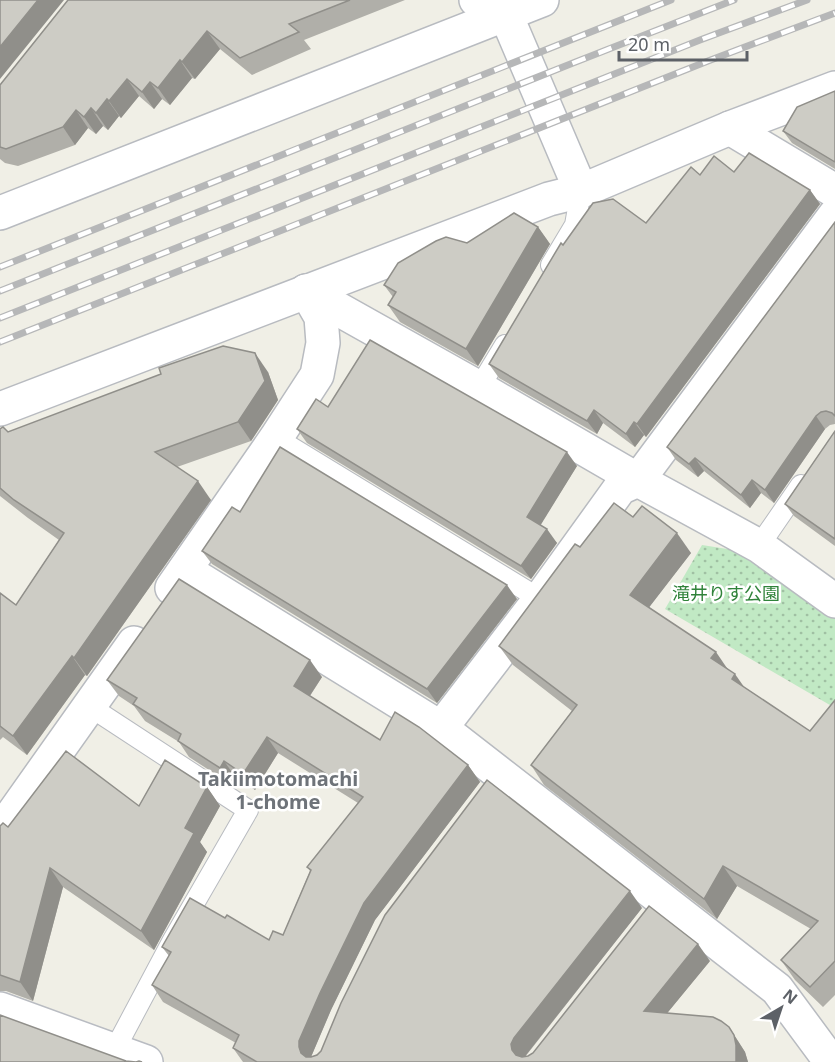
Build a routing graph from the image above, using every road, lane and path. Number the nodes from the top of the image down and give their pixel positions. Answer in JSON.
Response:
{"nodes":[{"id":1,"x":476,"y":0,"type":"edge"},
{"id":2,"x":527,"y":5,"type":"edge"},
{"id":3,"x":835,"y":88,"type":"edge"},
{"id":4,"x":730,"y":128,"type":"junction"},
{"id":5,"x":581,"y":190,"type":"junction"},
{"id":6,"x":835,"y":191,"type":"edge"},
{"id":7,"x":1,"y":211,"type":"edge"},
{"id":8,"x":835,"y":215,"type":"edge"},
{"id":9,"x":545,"y":276,"type":"edge"},
{"id":10,"x":306,"y":291,"type":"junction"},
{"id":11,"x":515,"y":327,"type":"edge"},
{"id":12,"x":479,"y":388,"type":"junction"},
{"id":13,"x":0,"y":410,"type":"edge"},
{"id":14,"x":276,"y":438,"type":"junction"},
{"id":15,"x":810,"y":472,"type":"edge"},
{"id":16,"x":638,"y":480,"type":"junction"},
{"id":17,"x":759,"y":546,"type":"junction"},
{"id":18,"x":185,"y":570,"type":"junction"},
{"id":19,"x":540,"y":599,"type":"junction"},
{"id":20,"x":835,"y":601,"type":"edge"},
{"id":21,"x":89,"y":706,"type":"junction"},
{"id":22,"x":441,"y":728,"type":"junction"},
{"id":23,"x":0,"y":832,"type":"edge"},
{"id":24,"x":0,"y":1009,"type":"edge"},
{"id":25,"x":114,"y":1051,"type":"junction"},
{"id":26,"x":146,"y":1062,"type":"edge"},
{"id":27,"x":831,"y":1062,"type":"edge"}],
"edges":[{"from":1,"to":2,"type":"street"},
{"from":2,"to":5,"type":"street"},
{"from":2,"to":7,"type":"street"},
{"from":3,"to":4,"type":"street"},
{"from":4,"to":5,"type":"street"},
{"from":4,"to":6,"type":"street"},
{"from":5,"to":9,"type":"lane"},
{"from":5,"to":10,"type":"street"},
{"from":8,"to":16,"type":"street"},
{"from":10,"to":12,"type":"street"},
{"from":10,"to":13,"type":"street"},
{"from":10,"to":14,"type":"street"},
{"from":11,"to":12,"type":"lane"},
{"from":12,"to":16,"type":"street"},
{"from":14,"to":18,"type":"street"},
{"from":14,"to":19,"type":"lane"},
{"from":15,"to":17,"type":"lane"},
{"from":16,"to":17,"type":"street"},
{"from":16,"to":19,"type":"street"},
{"from":17,"to":20,"type":"street"},
{"from":18,"to":21,"type":"street"},
{"from":18,"to":22,"type":"street"},
{"from":19,"to":22,"type":"street"},
{"from":21,"to":23,"type":"street"},
{"from":21,"to":25,"type":"lane"},
{"from":22,"to":27,"type":"street"},
{"from":24,"to":25,"type":"street"},
{"from":25,"to":26,"type":"street"}]}
